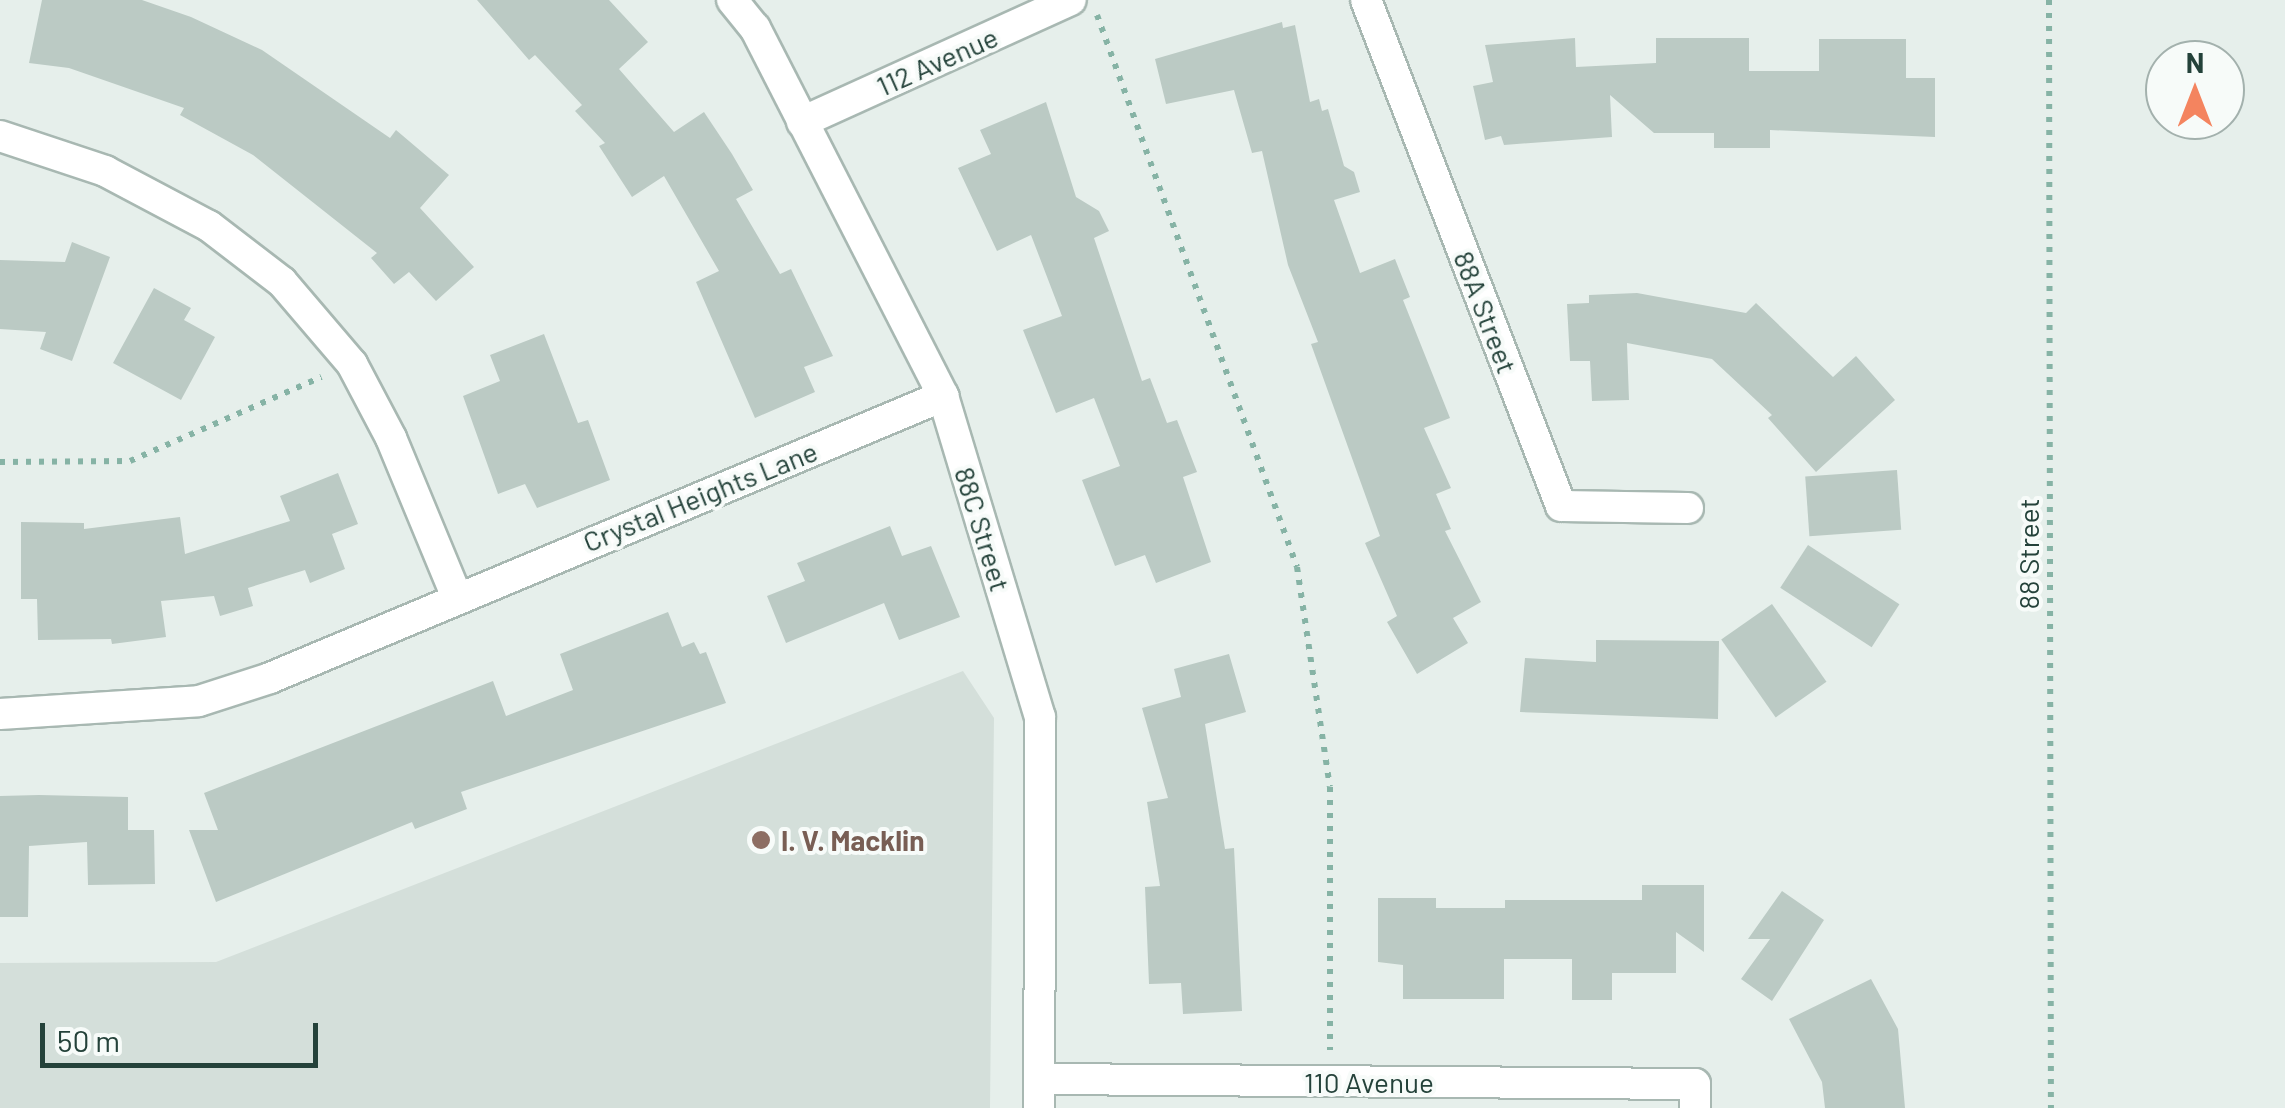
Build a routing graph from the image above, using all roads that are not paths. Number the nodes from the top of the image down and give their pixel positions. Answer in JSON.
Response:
{"nodes":[{"id":1,"x":732,"y":0,"type":"edge"},
{"id":2,"x":1071,"y":0,"type":"edge"},
{"id":3,"x":1366,"y":0,"type":"edge"},
{"id":4,"x":802,"y":122,"type":"junction"},
{"id":5,"x":0,"y":136,"type":"edge"},
{"id":6,"x":943,"y":396,"type":"junction"},
{"id":7,"x":1688,"y":508,"type":"dead end"},
{"id":8,"x":457,"y":597,"type":"junction"},
{"id":9,"x":0,"y":714,"type":"edge"},
{"id":10,"x":1041,"y":1093,"type":"edge"},
{"id":11,"x":1695,"y":1096,"type":"edge"}],
"edges":[{"from":1,"to":4,"type":"street","name":"88C Street"},
{"from":2,"to":4,"type":"street","name":"112 Avenue"},
{"from":3,"to":7,"type":"street","name":"88A Street"},
{"from":4,"to":6,"type":"street","name":"88C Street"},
{"from":5,"to":8,"type":"street"},
{"from":6,"to":8,"type":"street","name":"Crystal Heights Lane"},
{"from":6,"to":10,"type":"street","name":"88C Street"},
{"from":8,"to":9,"type":"street","name":"Crystal Heights Lane"},
{"from":10,"to":11,"type":"street","name":"110 Avenue"}]}
